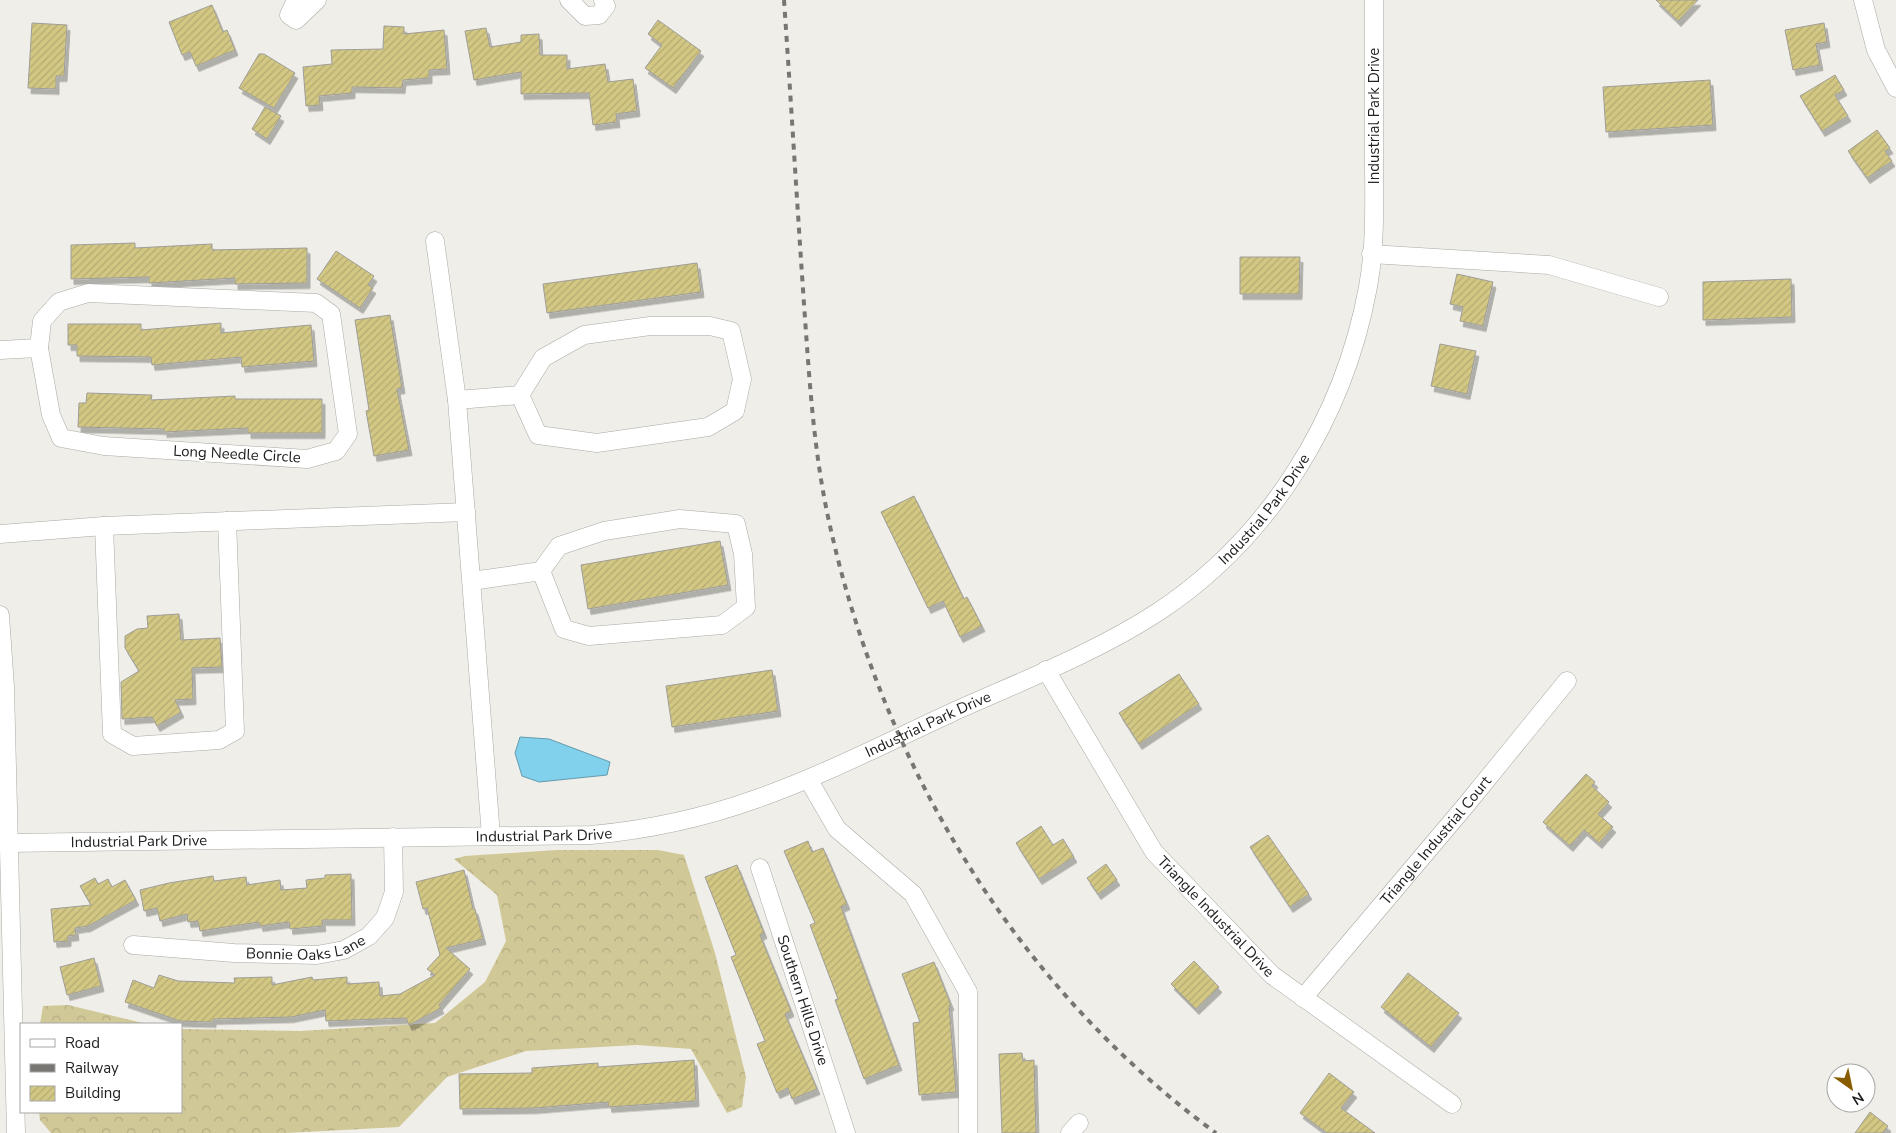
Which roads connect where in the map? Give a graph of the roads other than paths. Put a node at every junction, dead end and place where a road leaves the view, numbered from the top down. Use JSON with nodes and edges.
{"nodes":[{"id":1,"x":296,"y":0,"type":"edge"},
{"id":2,"x":317,"y":0,"type":"edge"},
{"id":3,"x":568,"y":0,"type":"edge"},
{"id":4,"x":603,"y":0,"type":"edge"},
{"id":5,"x":1374,"y":0,"type":"edge"},
{"id":6,"x":1863,"y":0,"type":"edge"},
{"id":7,"x":1896,"y":88,"type":"edge"},
{"id":8,"x":435,"y":241,"type":"dead end"},
{"id":9,"x":1371,"y":254,"type":"junction"},
{"id":10,"x":1659,"y":297,"type":"dead end"},
{"id":11,"x":39,"y":348,"type":"junction"},
{"id":12,"x":0,"y":350,"type":"edge"},
{"id":13,"x":520,"y":395,"type":"junction"},
{"id":14,"x":457,"y":400,"type":"junction"},
{"id":15,"x":466,"y":512,"type":"junction"},
{"id":16,"x":227,"y":521,"type":"junction"},
{"id":17,"x":104,"y":526,"type":"junction"},
{"id":18,"x":0,"y":534,"type":"edge"},
{"id":19,"x":541,"y":571,"type":"junction"},
{"id":20,"x":472,"y":581,"type":"junction"},
{"id":21,"x":0,"y":615,"type":"edge"},
{"id":22,"x":1046,"y":670,"type":"junction"},
{"id":23,"x":1567,"y":680,"type":"dead end"},
{"id":24,"x":808,"y":779,"type":"junction"},
{"id":25,"x":491,"y":836,"type":"junction"},
{"id":26,"x":393,"y":837,"type":"junction"},
{"id":27,"x":8,"y":843,"type":"junction"},
{"id":28,"x":760,"y":868,"type":"dead end"},
{"id":29,"x":133,"y":945,"type":"dead end"},
{"id":30,"x":1303,"y":998,"type":"junction"},
{"id":31,"x":1452,"y":1104,"type":"dead end"},
{"id":32,"x":16,"y":1133,"type":"edge"},
{"id":33,"x":846,"y":1133,"type":"edge"},
{"id":34,"x":968,"y":1133,"type":"edge"}],
"edges":[{"from":1,"to":2,"type":"street"},
{"from":3,"to":4,"type":"street"},
{"from":5,"to":9,"type":"street","name":"Industrial Park Drive"},
{"from":6,"to":7,"type":"street"},
{"from":8,"to":14,"type":"street"},
{"from":9,"to":10,"type":"street"},
{"from":9,"to":22,"type":"street","name":"Industrial Park Drive"},
{"from":11,"to":11,"type":"street","name":"Long Needle Circle"},
{"from":11,"to":12,"type":"street"},
{"from":13,"to":13,"type":"street"},
{"from":13,"to":14,"type":"street"},
{"from":14,"to":15,"type":"street"},
{"from":15,"to":16,"type":"street"},
{"from":15,"to":20,"type":"street"},
{"from":16,"to":17,"type":"street"},
{"from":16,"to":17,"type":"street"},
{"from":17,"to":18,"type":"street"},
{"from":19,"to":19,"type":"street"},
{"from":19,"to":20,"type":"street"},
{"from":20,"to":25,"type":"street"},
{"from":21,"to":27,"type":"street"},
{"from":22,"to":24,"type":"street","name":"Industrial Park Drive"},
{"from":22,"to":30,"type":"street","name":"Triangle Industrial Drive"},
{"from":23,"to":30,"type":"street","name":"Triangle Industrial Court"},
{"from":24,"to":25,"type":"street","name":"Industrial Park Drive"},
{"from":24,"to":34,"type":"street"},
{"from":25,"to":26,"type":"street","name":"Industrial Park Drive"},
{"from":26,"to":27,"type":"street","name":"Industrial Park Drive"},
{"from":26,"to":29,"type":"street","name":"Bonnie Oaks Lane"},
{"from":27,"to":32,"type":"street"},
{"from":28,"to":33,"type":"street","name":"Southern Hills Drive"},
{"from":30,"to":31,"type":"street","name":"Triangle Industrial Drive"}]}
